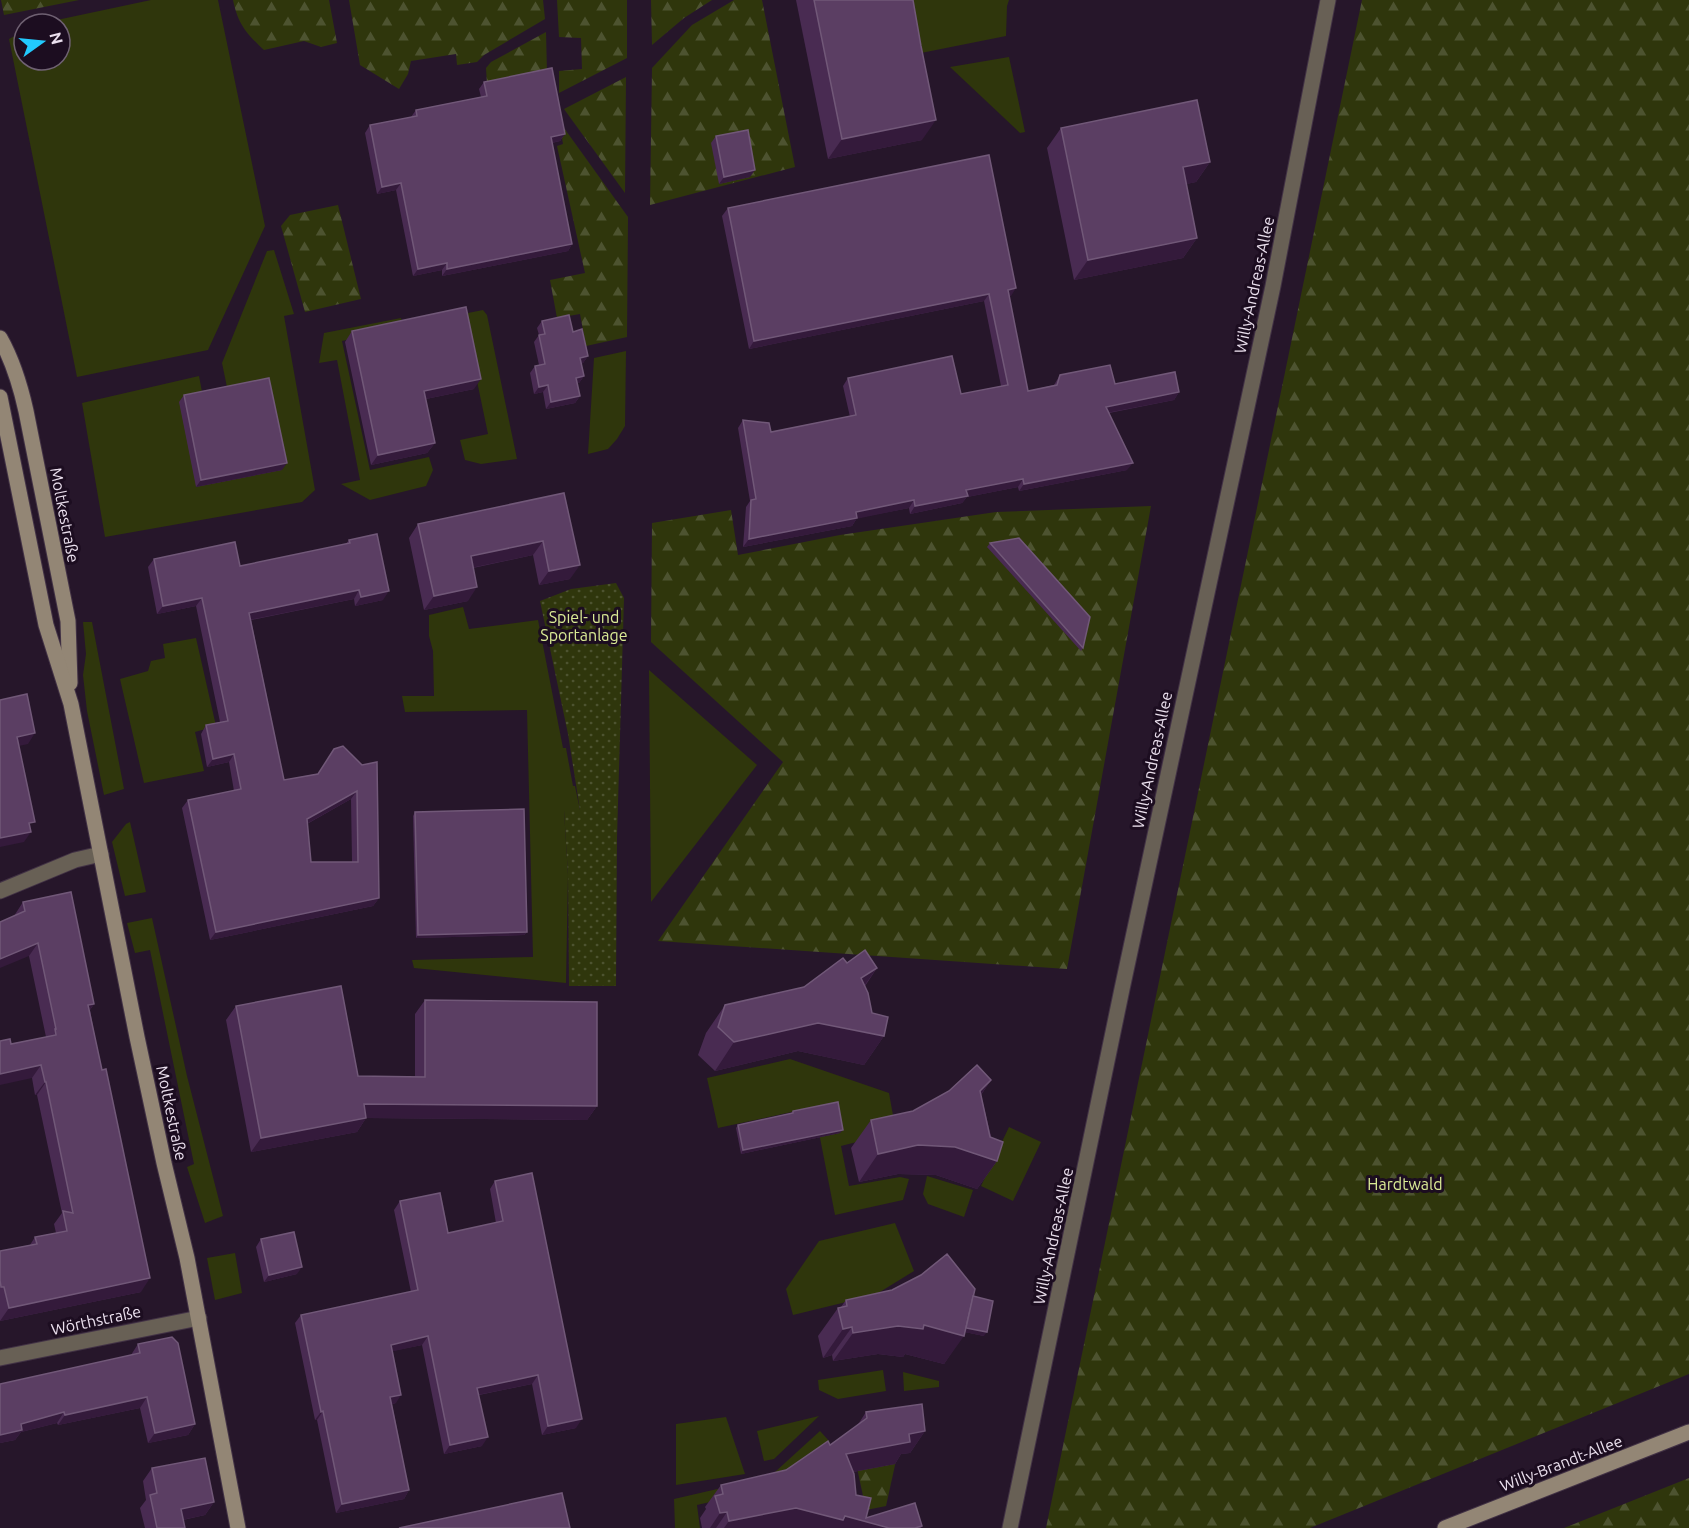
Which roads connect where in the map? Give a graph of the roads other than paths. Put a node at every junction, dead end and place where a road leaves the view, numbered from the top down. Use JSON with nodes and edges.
{"nodes":[{"id":1,"x":1328,"y":0,"type":"edge"},
{"id":2,"x":0,"y":338,"type":"edge"},
{"id":3,"x":0,"y":397,"type":"edge"},
{"id":4,"x":71,"y":704,"type":"junction"},
{"id":5,"x":101,"y":854,"type":"junction"},
{"id":6,"x":0,"y":891,"type":"edge"},
{"id":7,"x":199,"y":1318,"type":"junction"},
{"id":8,"x":0,"y":1358,"type":"edge"},
{"id":9,"x":1689,"y":1432,"type":"edge"},
{"id":10,"x":238,"y":1528,"type":"edge"},
{"id":11,"x":1010,"y":1528,"type":"edge"},
{"id":12,"x":1445,"y":1528,"type":"edge"}],
"edges":[{"from":1,"to":11,"type":"street","name":"Willy-Andreas-Allee"},
{"from":2,"to":4,"type":"main road","name":"Moltkestraße"},
{"from":3,"to":4,"type":"main road","name":"Moltkestraße"},
{"from":4,"to":5,"type":"main road","name":"Moltkestraße"},
{"from":5,"to":6,"type":"street"},
{"from":5,"to":7,"type":"main road","name":"Moltkestraße"},
{"from":7,"to":8,"type":"street","name":"Wörthstraße"},
{"from":7,"to":10,"type":"main road","name":"Moltkestraße"},
{"from":9,"to":12,"type":"main road","name":"Willy-Brandt-Allee"}]}
